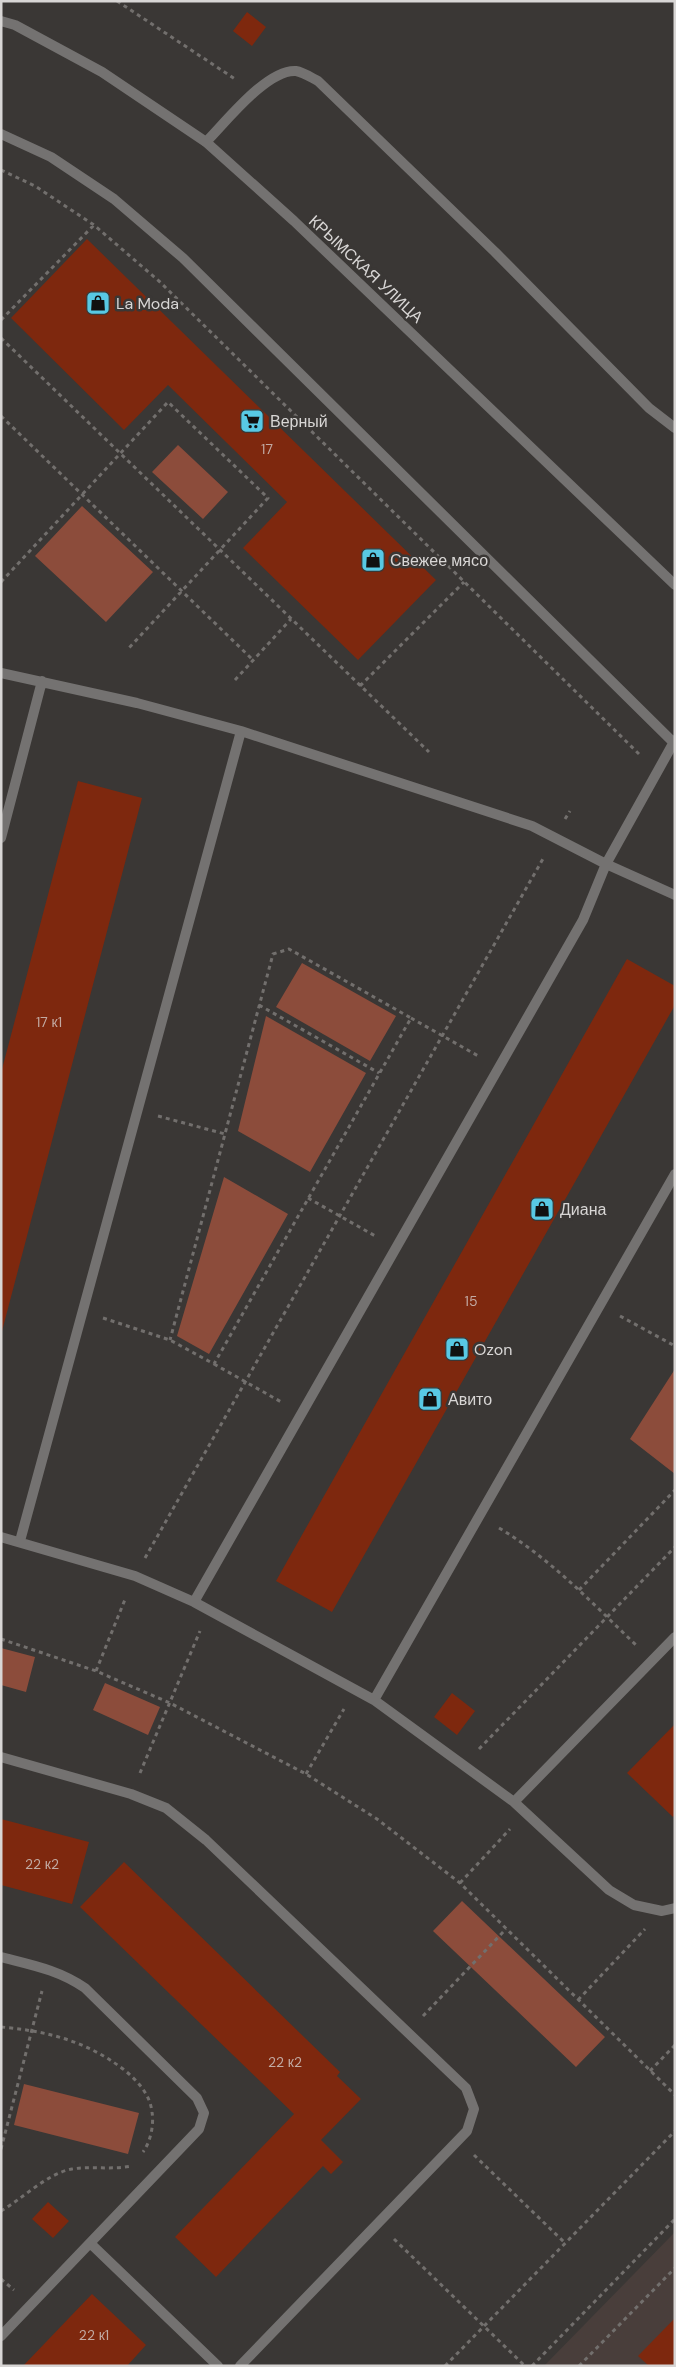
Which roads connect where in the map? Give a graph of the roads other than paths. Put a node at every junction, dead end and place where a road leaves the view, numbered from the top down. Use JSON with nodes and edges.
{"nodes":[{"id":1,"x":1,"y":21,"type":"edge"},
{"id":2,"x":1,"y":134,"type":"edge"},
{"id":3,"x":206,"y":142,"type":"junction"},
{"id":4,"x":675,"y":428,"type":"edge"},
{"id":5,"x":675,"y":585,"type":"edge"},
{"id":6,"x":1,"y":673,"type":"edge"},
{"id":7,"x":42,"y":681,"type":"junction"},
{"id":8,"x":241,"y":731,"type":"junction"},
{"id":9,"x":674,"y":741,"type":"edge"},
{"id":10,"x":1,"y":838,"type":"edge"},
{"id":11,"x":606,"y":864,"type":"junction"},
{"id":12,"x":674,"y":896,"type":"edge"},
{"id":13,"x":675,"y":1174,"type":"edge"},
{"id":14,"x":1,"y":1537,"type":"edge"},
{"id":15,"x":20,"y":1541,"type":"junction"},
{"id":16,"x":194,"y":1602,"type":"junction"},
{"id":17,"x":675,"y":1637,"type":"edge"},
{"id":18,"x":374,"y":1700,"type":"junction"},
{"id":19,"x":1,"y":1757,"type":"edge"},
{"id":20,"x":514,"y":1802,"type":"junction"},
{"id":21,"x":675,"y":1908,"type":"edge"},
{"id":22,"x":1,"y":1958,"type":"edge"},
{"id":23,"x":90,"y":2243,"type":"junction"},
{"id":24,"x":1,"y":2336,"type":"edge"},
{"id":25,"x":218,"y":2366,"type":"edge"},
{"id":26,"x":240,"y":2366,"type":"edge"}],
"edges":[{"from":1,"to":3,"type":"street","name":"КРЫМСКАЯ УЛИЦА"},
{"from":2,"to":9,"type":"street"},
{"from":3,"to":4,"type":"street"},
{"from":3,"to":5,"type":"street","name":"КРЫМСКАЯ УЛИЦА"},
{"from":6,"to":7,"type":"street"},
{"from":7,"to":8,"type":"street"},
{"from":7,"to":10,"type":"street"},
{"from":8,"to":11,"type":"street"},
{"from":8,"to":15,"type":"street"},
{"from":9,"to":11,"type":"street"},
{"from":11,"to":12,"type":"street"},
{"from":11,"to":16,"type":"street"},
{"from":13,"to":18,"type":"street"},
{"from":14,"to":15,"type":"street"},
{"from":15,"to":16,"type":"street"},
{"from":16,"to":18,"type":"street"},
{"from":17,"to":20,"type":"street"},
{"from":18,"to":20,"type":"street"},
{"from":19,"to":26,"type":"street"},
{"from":20,"to":21,"type":"street"},
{"from":22,"to":23,"type":"street"},
{"from":23,"to":24,"type":"street"},
{"from":23,"to":25,"type":"street"}]}
